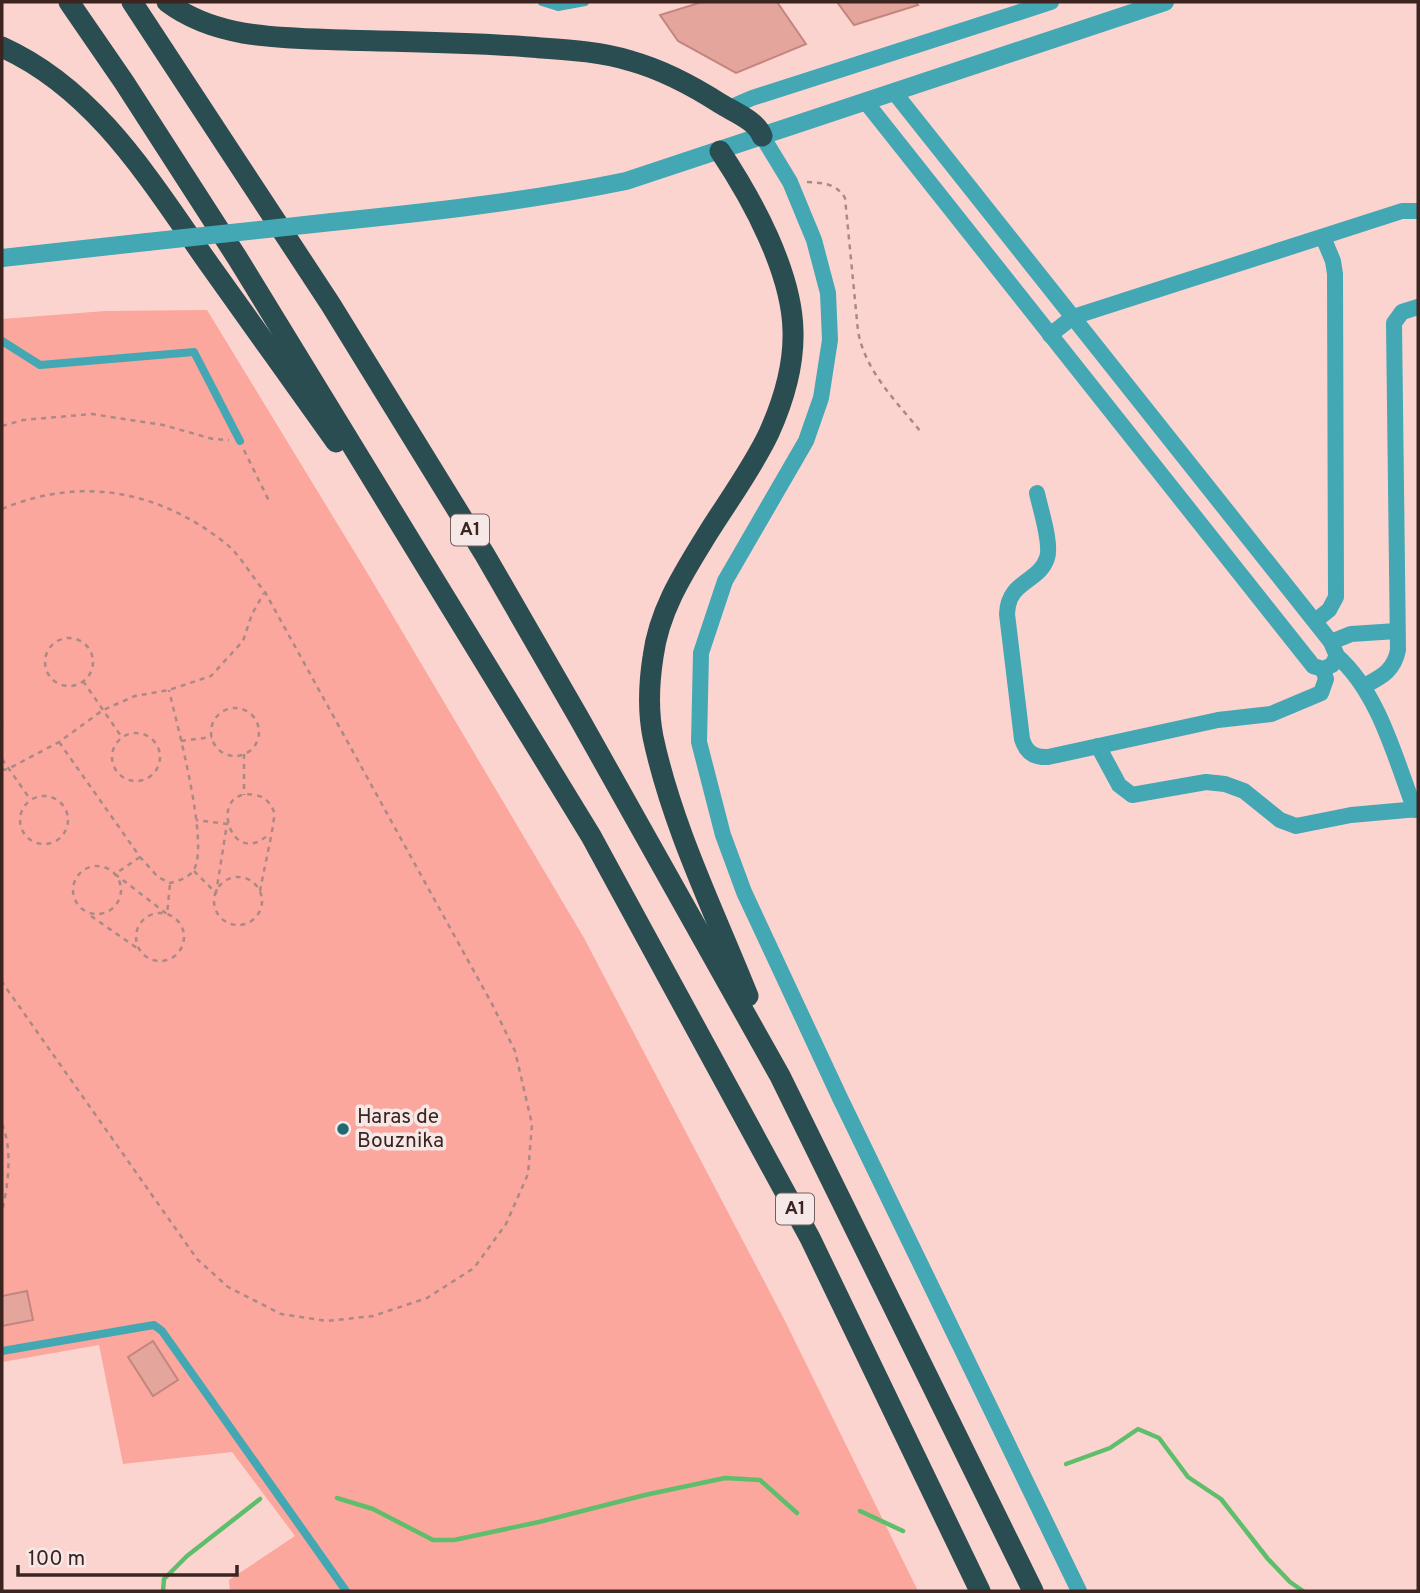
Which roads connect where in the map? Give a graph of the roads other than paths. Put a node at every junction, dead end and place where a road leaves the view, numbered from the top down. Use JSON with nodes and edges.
{"nodes":[{"id":1,"x":69,"y":2,"type":"edge"},
{"id":2,"x":132,"y":2,"type":"edge"},
{"id":3,"x":167,"y":2,"type":"edge"},
{"id":4,"x":542,"y":2,"type":"edge"},
{"id":5,"x":584,"y":2,"type":"edge"},
{"id":6,"x":1051,"y":2,"type":"edge"},
{"id":7,"x":1165,"y":2,"type":"edge"},
{"id":8,"x":2,"y":47,"type":"edge"},
{"id":9,"x":894,"y":92,"type":"junction"},
{"id":10,"x":864,"y":102,"type":"junction"},
{"id":11,"x":729,"y":108,"type":"junction"},
{"id":12,"x":762,"y":136,"type":"junction"},
{"id":13,"x":720,"y":151,"type":"junction"},
{"id":14,"x":1416,"y":207,"type":"edge"},
{"id":15,"x":1323,"y":237,"type":"junction"},
{"id":16,"x":2,"y":258,"type":"edge"},
{"id":17,"x":1418,"y":307,"type":"edge"},
{"id":18,"x":1073,"y":317,"type":"junction"},
{"id":19,"x":1050,"y":335,"type":"junction"},
{"id":20,"x":2,"y":341,"type":"edge"},
{"id":21,"x":240,"y":441,"type":"road end"},
{"id":22,"x":1207,"y":485,"type":"junction"},
{"id":23,"x":1037,"y":493,"type":"dead end"},
{"id":24,"x":1184,"y":503,"type":"junction"},
{"id":25,"x":453,"y":608,"type":"junction"},
{"id":26,"x":1315,"y":621,"type":"junction"},
{"id":27,"x":1397,"y":631,"type":"junction"},
{"id":28,"x":1334,"y":649,"type":"junction"},
{"id":29,"x":1323,"y":669,"type":"junction"},
{"id":30,"x":1364,"y":686,"type":"junction"},
{"id":31,"x":1098,"y":746,"type":"junction"},
{"id":32,"x":1417,"y":809,"type":"edge"},
{"id":33,"x":780,"y":1076,"type":"junction"},
{"id":34,"x":2,"y":1351,"type":"edge"},
{"id":35,"x":346,"y":1591,"type":"edge"},
{"id":36,"x":980,"y":1591,"type":"edge"},
{"id":37,"x":1033,"y":1591,"type":"edge"},
{"id":38,"x":1079,"y":1591,"type":"edge"}],
"edges":[{"from":1,"to":25,"type":"highway","number":"A1"},
{"from":2,"to":33,"type":"highway","number":"A1"},
{"from":3,"to":11,"type":"highway"},
{"from":4,"to":5,"type":"lane"},
{"from":6,"to":11,"type":"street"},
{"from":7,"to":9,"type":"street"},
{"from":8,"to":25,"type":"highway"},
{"from":9,"to":10,"type":"street"},
{"from":9,"to":18,"type":"street"},
{"from":10,"to":12,"type":"street"},
{"from":10,"to":19,"type":"street"},
{"from":11,"to":12,"type":"highway"},
{"from":12,"to":13,"type":"street"},
{"from":12,"to":38,"type":"street"},
{"from":13,"to":16,"type":"street","bridge":true},
{"from":13,"to":33,"type":"highway"},
{"from":14,"to":15,"type":"street"},
{"from":15,"to":18,"type":"street"},
{"from":15,"to":26,"type":"street"},
{"from":17,"to":27,"type":"street"},
{"from":18,"to":19,"type":"street"},
{"from":18,"to":22,"type":"street"},
{"from":19,"to":24,"type":"street"},
{"from":20,"to":21,"type":"lane"},
{"from":22,"to":24,"type":"street"},
{"from":22,"to":26,"type":"street"},
{"from":23,"to":31,"type":"street"},
{"from":24,"to":29,"type":"street"},
{"from":25,"to":36,"type":"highway","number":"A1"},
{"from":26,"to":28,"type":"street"},
{"from":27,"to":28,"type":"street"},
{"from":27,"to":30,"type":"street"},
{"from":28,"to":29,"type":"street"},
{"from":28,"to":30,"type":"street"},
{"from":29,"to":31,"type":"street"},
{"from":30,"to":32,"type":"street"},
{"from":31,"to":32,"type":"street"},
{"from":33,"to":37,"type":"highway","number":"A1"},
{"from":34,"to":35,"type":"lane"}]}
